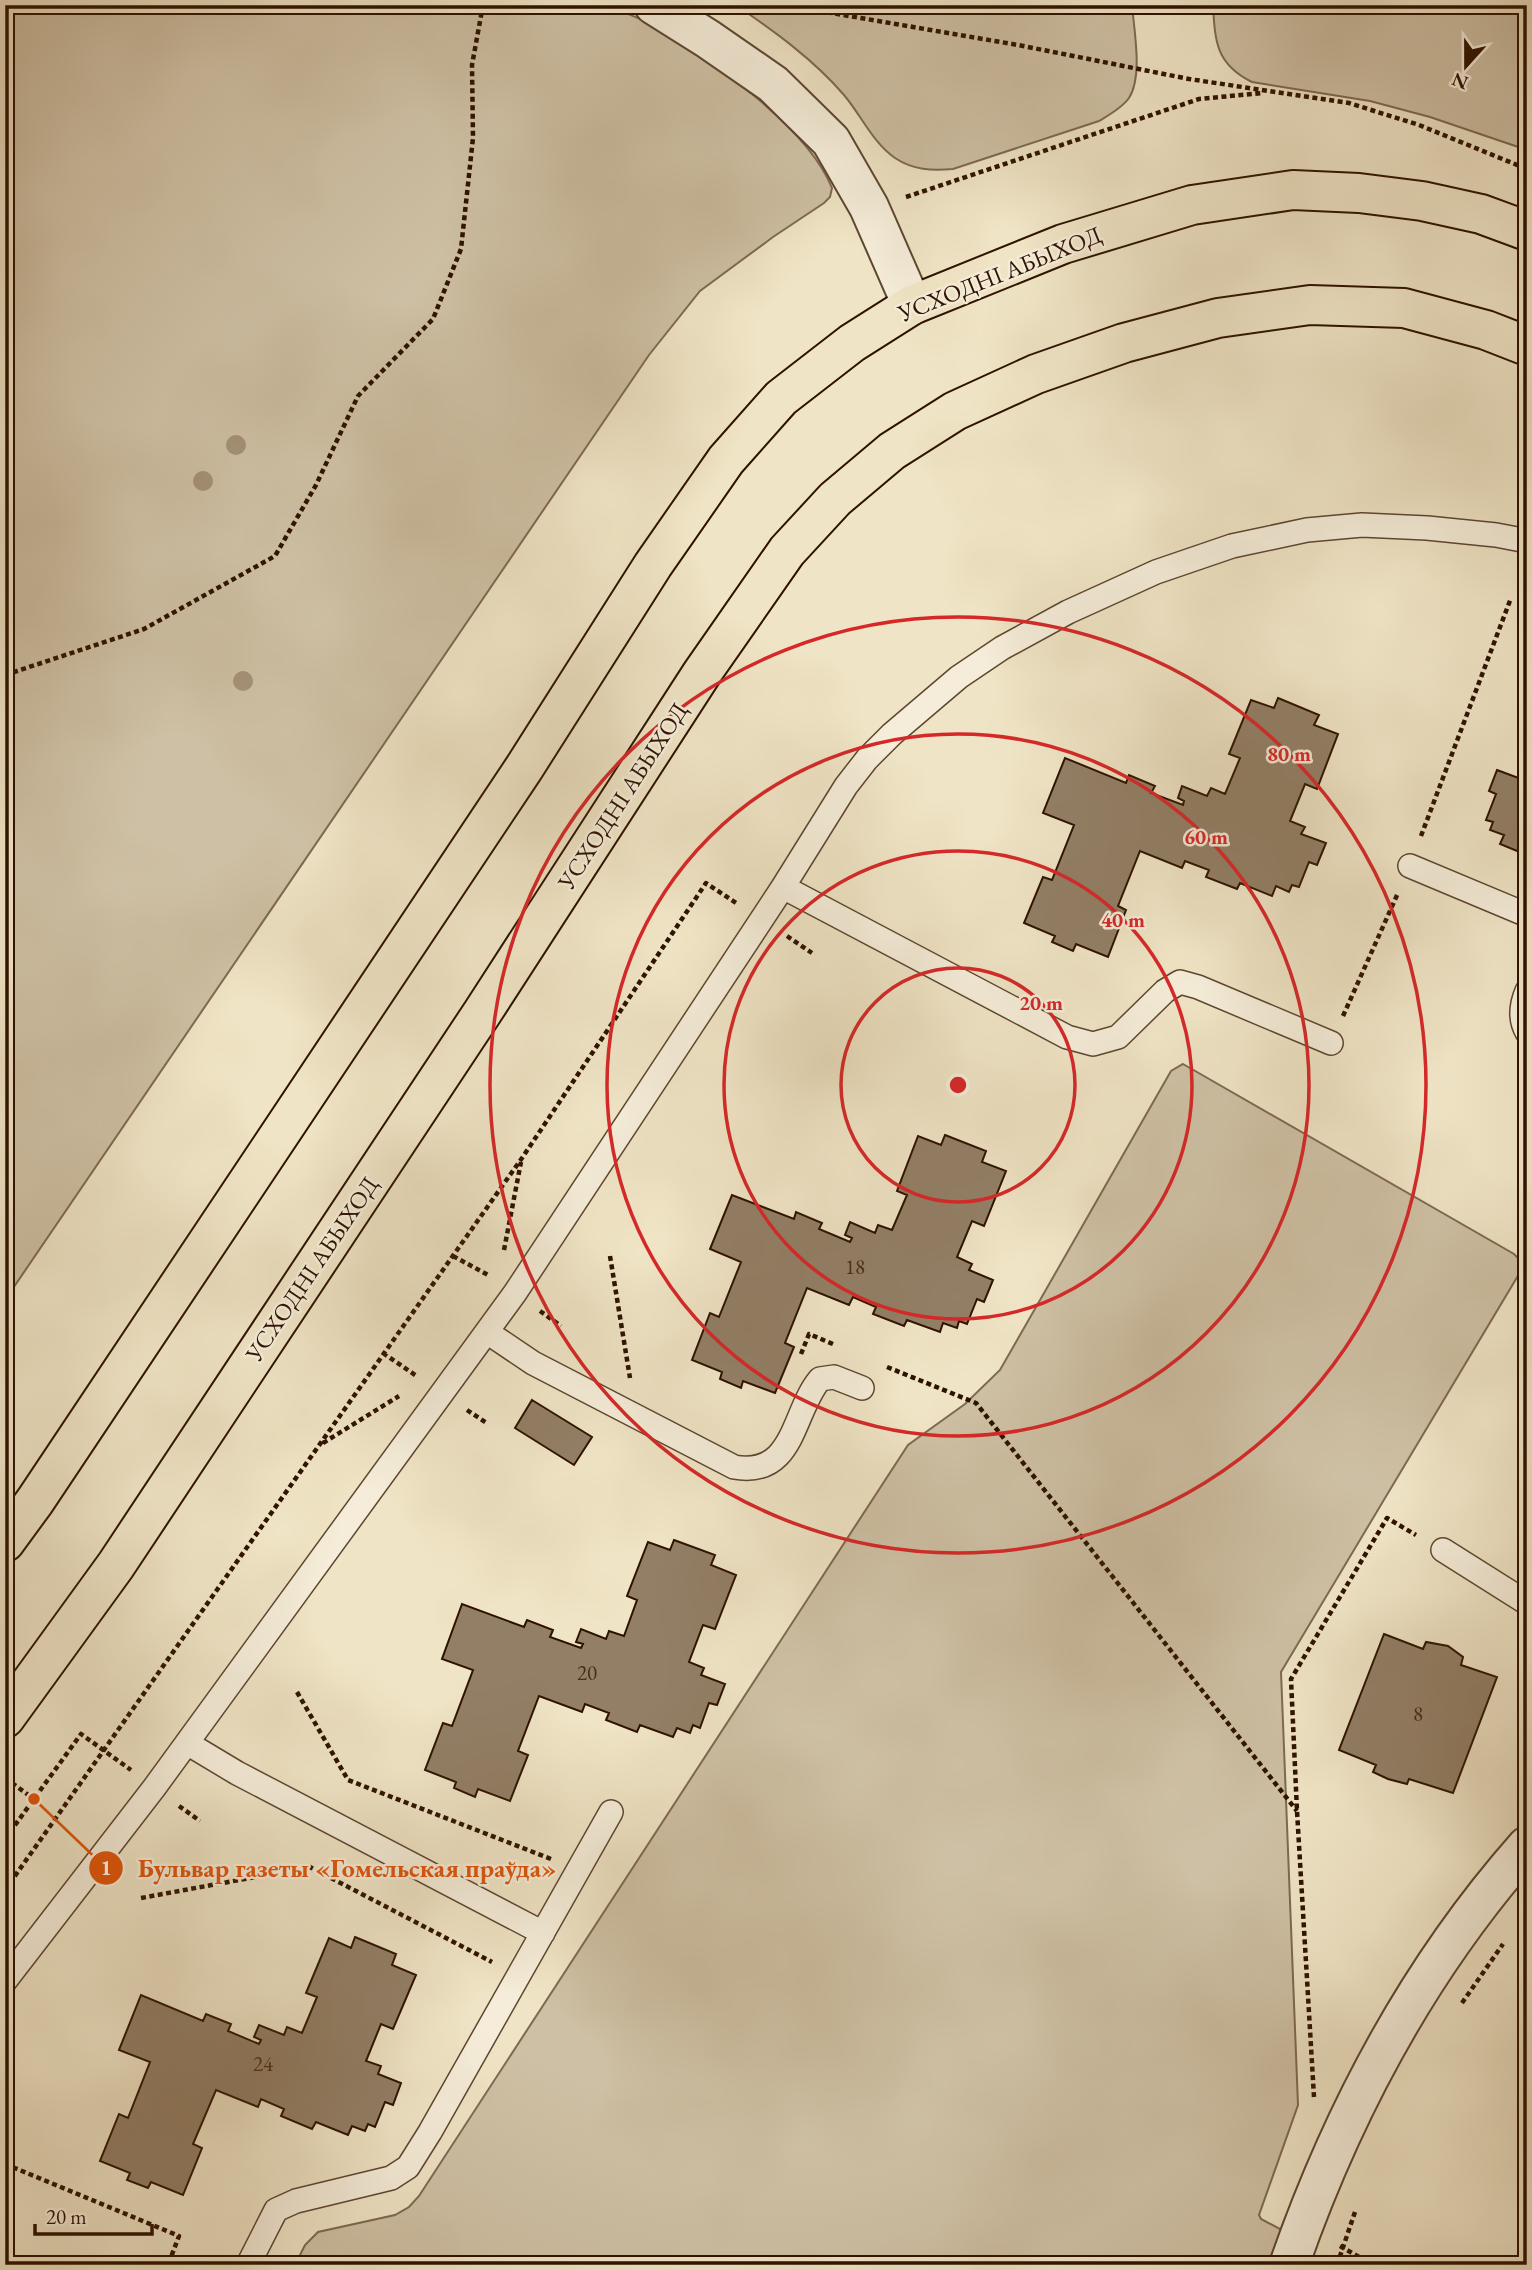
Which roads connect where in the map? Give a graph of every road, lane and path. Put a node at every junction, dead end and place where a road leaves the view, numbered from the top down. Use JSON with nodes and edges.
{"nodes":[{"id":1,"x":483,"y":5,"type":"edge"},
{"id":2,"x":654,"y":5,"type":"edge"},
{"id":3,"x":785,"y":5,"type":"edge"},
{"id":4,"x":1270,"y":93,"type":"junction"},
{"id":5,"x":1527,"y":169,"type":"edge"},
{"id":6,"x":869,"y":206,"type":"junction"},
{"id":7,"x":1527,"y":230,"type":"edge"},
{"id":8,"x":912,"y":304,"type":"junction"},
{"id":9,"x":1527,"y":346,"type":"edge"},
{"id":10,"x":1527,"y":541,"type":"edge"},
{"id":11,"x":1511,"y":598,"type":"dead end"},
{"id":12,"x":5,"y":675,"type":"edge"},
{"id":13,"x":1410,"y":866,"type":"junction"},
{"id":14,"x":783,"y":887,"type":"junction"},
{"id":15,"x":739,"y":905,"type":"dead end"},
{"id":16,"x":1527,"y":915,"type":"edge"},
{"id":17,"x":783,"y":933,"type":"dead end"},
{"id":18,"x":812,"y":953,"type":"dead end"},
{"id":19,"x":1527,"y":991,"type":"edge"},
{"id":20,"x":1527,"y":1032,"type":"edge"},
{"id":21,"x":1331,"y":1043,"type":"joint"},
{"id":22,"x":522,"y":1158,"type":"junction"},
{"id":23,"x":503,"y":1253,"type":"dead end"},
{"id":24,"x":453,"y":1256,"type":"junction"},
{"id":25,"x":610,"y":1256,"type":"dead end"},
{"id":26,"x":498,"y":1280,"type":"dead end"},
{"id":27,"x":536,"y":1309,"type":"dead end"},
{"id":28,"x":561,"y":1326,"type":"dead end"},
{"id":29,"x":487,"y":1332,"type":"junction"},
{"id":30,"x":834,"y":1345,"type":"dead end"},
{"id":31,"x":383,"y":1353,"type":"junction"},
{"id":32,"x":799,"y":1359,"type":"dead end"},
{"id":33,"x":884,"y":1366,"type":"dead end"},
{"id":34,"x":630,"y":1380,"type":"dead end"},
{"id":35,"x":424,"y":1381,"type":"dead end"},
{"id":36,"x":862,"y":1388,"type":"dead end"},
{"id":37,"x":401,"y":1395,"type":"dead end"},
{"id":38,"x":463,"y":1407,"type":"dead end"},
{"id":39,"x":488,"y":1424,"type":"dead end"},
{"id":40,"x":320,"y":1446,"type":"junction"},
{"id":41,"x":5,"y":1542,"type":"edge"},
{"id":42,"x":1443,"y":1550,"type":"joint"},
{"id":43,"x":1527,"y":1603,"type":"edge"},
{"id":44,"x":297,"y":1692,"type":"dead end"},
{"id":45,"x":5,"y":1718,"type":"edge"},
{"id":46,"x":187,"y":1743,"type":"junction"},
{"id":47,"x":103,"y":1750,"type":"junction"},
{"id":48,"x":131,"y":1771,"type":"dead end"},
{"id":49,"x":5,"y":1778,"type":"edge"},
{"id":50,"x":34,"y":1799,"type":"junction"},
{"id":51,"x":176,"y":1803,"type":"dead end"},
{"id":52,"x":1297,"y":1811,"type":"junction"},
{"id":53,"x":611,"y":1812,"type":"dead end"},
{"id":54,"x":200,"y":1821,"type":"dead end"},
{"id":55,"x":5,"y":1839,"type":"edge"},
{"id":56,"x":1527,"y":1846,"type":"edge"},
{"id":57,"x":578,"y":1870,"type":"junction"},
{"id":58,"x":5,"y":1890,"type":"edge"},
{"id":59,"x":141,"y":1898,"type":"dead end"},
{"id":60,"x":543,"y":1933,"type":"junction"},
{"id":61,"x":1510,"y":1934,"type":"dead end"},
{"id":62,"x":519,"y":1976,"type":"junction"},
{"id":63,"x":5,"y":1981,"type":"edge"},
{"id":64,"x":1455,"y":2014,"type":"dead end"},
{"id":65,"x":1310,"y":2107,"type":"dead end"},
{"id":66,"x":5,"y":2164,"type":"edge"},
{"id":67,"x":1359,"y":2200,"type":"dead end"},
{"id":68,"x":1330,"y":2241,"type":"dead end"},
{"id":69,"x":1342,"y":2247,"type":"junction"},
{"id":70,"x":168,"y":2265,"type":"edge"},
{"id":71,"x":248,"y":2265,"type":"edge"},
{"id":72,"x":1289,"y":2265,"type":"edge"},
{"id":73,"x":1337,"y":2265,"type":"edge"},
{"id":74,"x":1373,"y":2265,"type":"edge"}],
"edges":[{"from":1,"to":12,"type":"path"},
{"from":2,"to":6,"type":"street"},
{"from":3,"to":4,"type":"path"},
{"from":4,"to":5,"type":"path"},
{"from":4,"to":6,"type":"path"},
{"from":6,"to":8,"type":"street"},
{"from":7,"to":8,"type":"main road","name":"УСХОДНІ АБЫХОД"},
{"from":8,"to":41,"type":"main road","name":"УСХОДНІ АБЫХОД"},
{"from":9,"to":45,"type":"main road","name":"УСХОДНІ АБЫХОД"},
{"from":10,"to":14,"type":"lane"},
{"from":11,"to":13,"type":"path"},
{"from":13,"to":16,"type":"lane"},
{"from":13,"to":21,"type":"path"},
{"from":14,"to":21,"type":"lane"},
{"from":14,"to":29,"type":"lane"},
{"from":15,"to":22,"type":"path"},
{"from":17,"to":18,"type":"path"},
{"from":19,"to":20,"type":"lane"},
{"from":22,"to":23,"type":"path"},
{"from":22,"to":24,"type":"path"},
{"from":24,"to":26,"type":"path"},
{"from":24,"to":31,"type":"path"},
{"from":25,"to":34,"type":"path"},
{"from":27,"to":28,"type":"path"},
{"from":29,"to":36,"type":"lane"},
{"from":29,"to":46,"type":"lane"},
{"from":30,"to":32,"type":"path"},
{"from":31,"to":35,"type":"path"},
{"from":31,"to":40,"type":"path"},
{"from":33,"to":52,"type":"path"},
{"from":37,"to":40,"type":"path"},
{"from":38,"to":39,"type":"path"},
{"from":40,"to":47,"type":"path"},
{"from":42,"to":43,"type":"lane"},
{"from":42,"to":52,"type":"path"},
{"from":44,"to":57,"type":"path"},
{"from":46,"to":60,"type":"lane"},
{"from":46,"to":63,"type":"lane"},
{"from":47,"to":48,"type":"path"},
{"from":47,"to":50,"type":"path"},
{"from":47,"to":58,"type":"path"},
{"from":49,"to":50,"type":"path"},
{"from":50,"to":55,"type":"path"},
{"from":51,"to":54,"type":"path"},
{"from":52,"to":65,"type":"path"},
{"from":53,"to":57,"type":"lane"},
{"from":56,"to":72,"type":"street"},
{"from":57,"to":60,"type":"lane"},
{"from":59,"to":62,"type":"path"},
{"from":60,"to":62,"type":"lane"},
{"from":61,"to":64,"type":"path"},
{"from":62,"to":71,"type":"lane"},
{"from":66,"to":70,"type":"path"},
{"from":67,"to":69,"type":"path"},
{"from":68,"to":69,"type":"path"},
{"from":69,"to":73,"type":"path"},
{"from":69,"to":74,"type":"path"}]}
